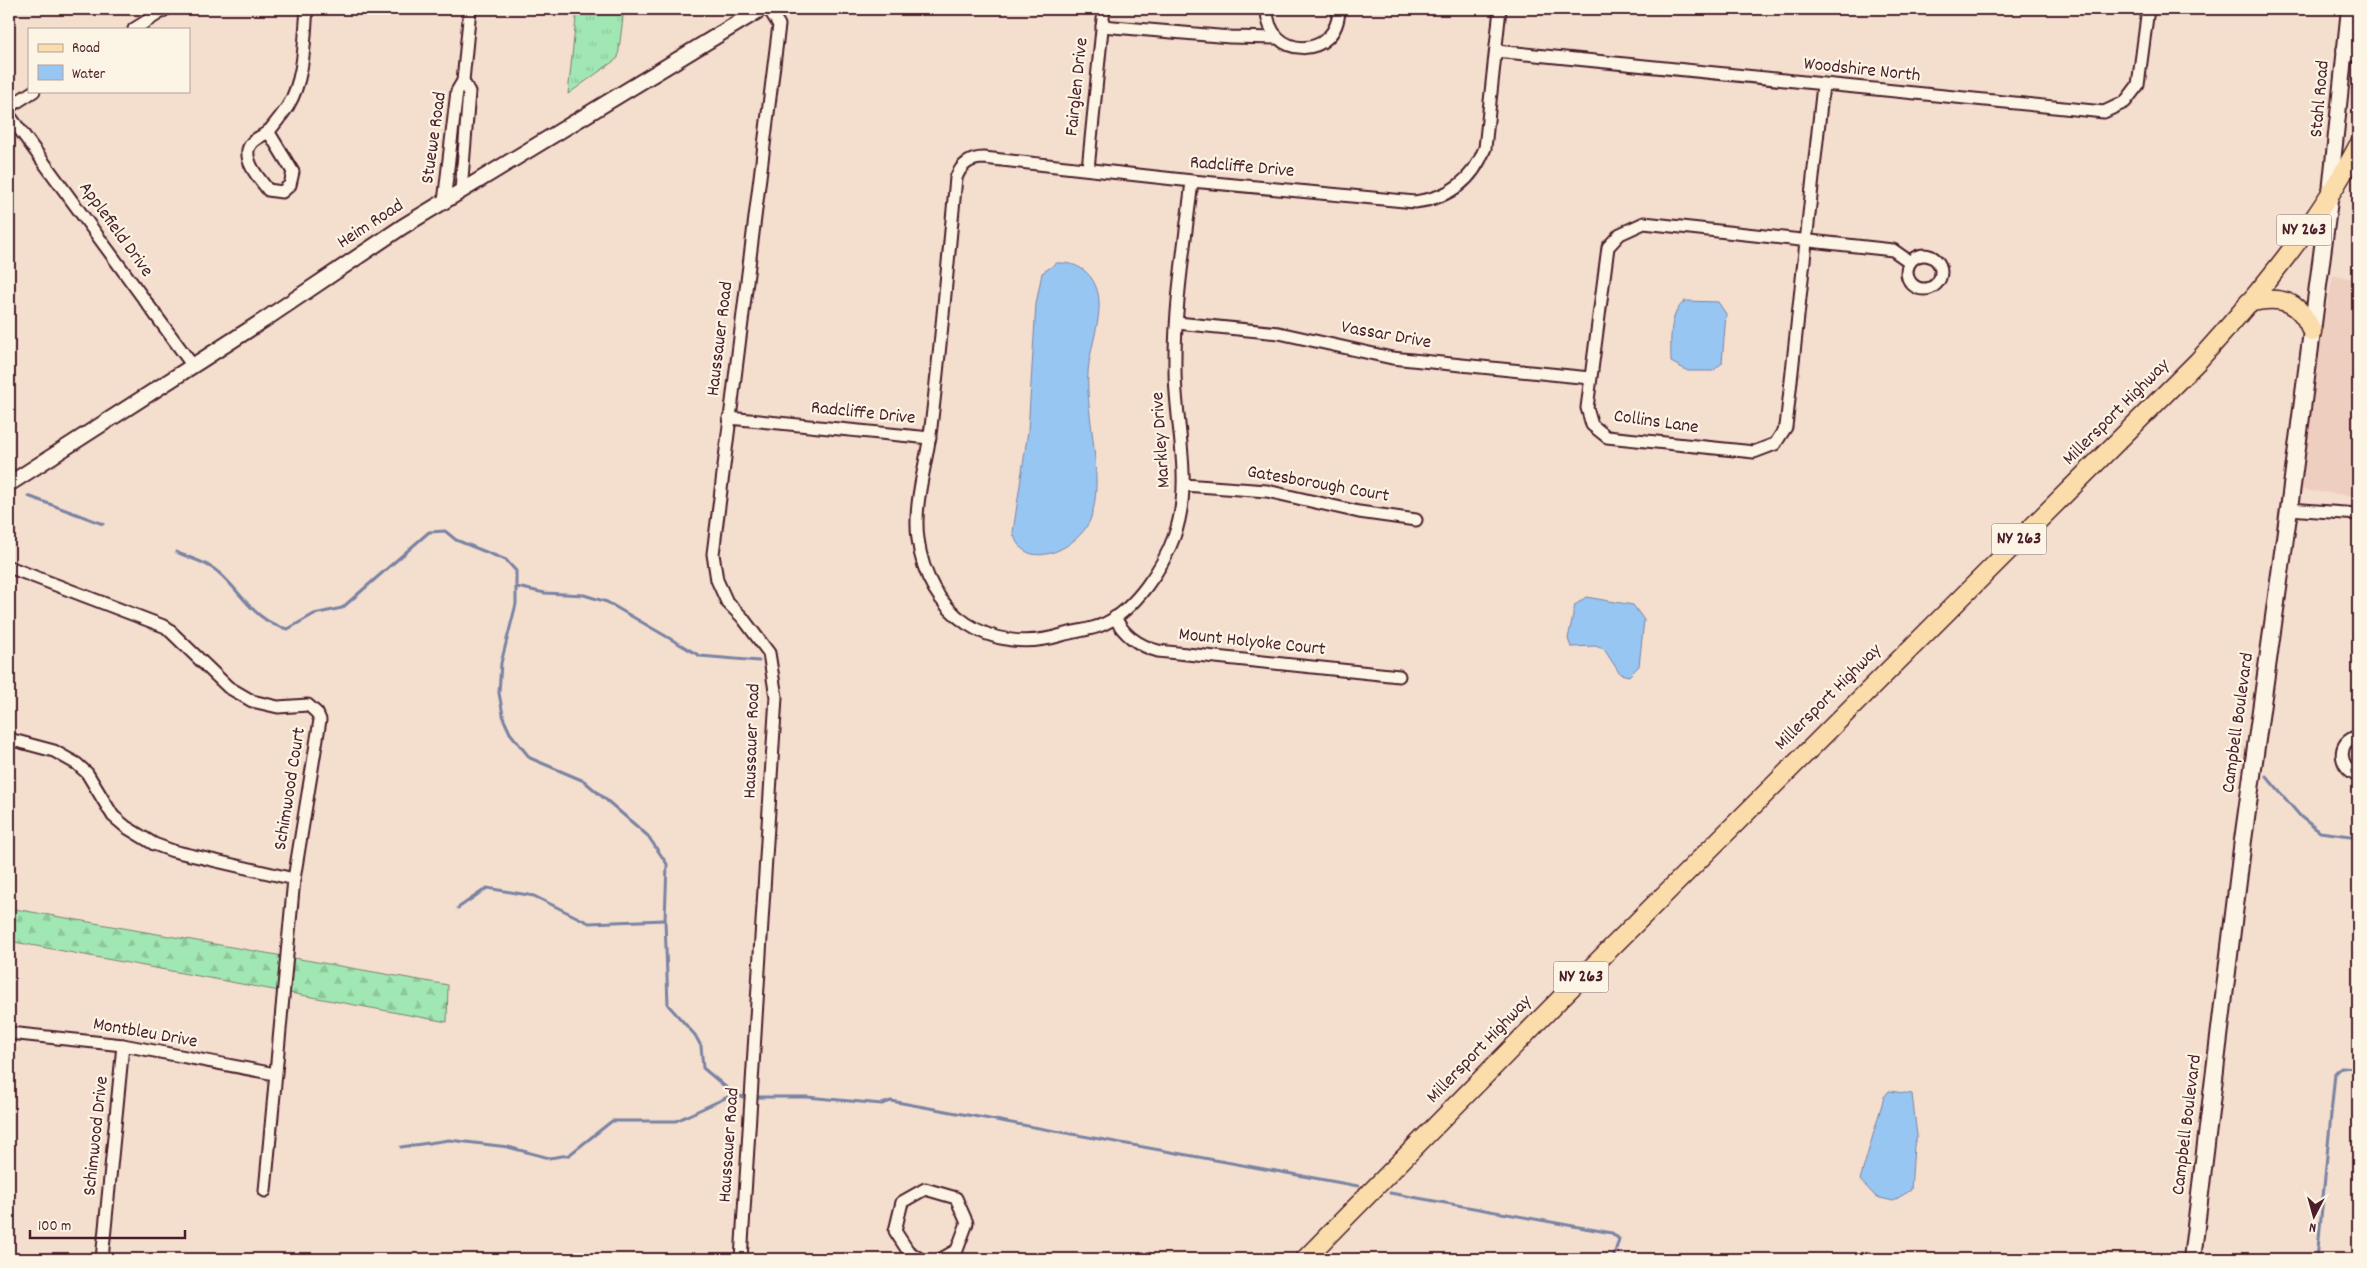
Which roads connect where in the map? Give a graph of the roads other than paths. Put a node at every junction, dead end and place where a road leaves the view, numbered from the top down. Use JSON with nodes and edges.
{"nodes":[{"id":1,"x":166,"y":9,"type":"edge"},
{"id":2,"x":307,"y":9,"type":"edge"},
{"id":3,"x":470,"y":9,"type":"edge"},
{"id":4,"x":761,"y":9,"type":"edge"},
{"id":5,"x":769,"y":9,"type":"edge"},
{"id":6,"x":1104,"y":9,"type":"edge"},
{"id":7,"x":1267,"y":9,"type":"edge"},
{"id":8,"x":1339,"y":9,"type":"edge"},
{"id":9,"x":1500,"y":9,"type":"edge"},
{"id":10,"x":2148,"y":9,"type":"edge"},
{"id":11,"x":2349,"y":9,"type":"edge"},
{"id":12,"x":1102,"y":26,"type":"junction"},
{"id":13,"x":136,"y":28,"type":"edge"},
{"id":14,"x":1278,"y":38,"type":"junction"},
{"id":15,"x":2344,"y":50,"type":"junction"},
{"id":16,"x":1496,"y":52,"type":"junction"},
{"id":17,"x":2358,"y":55,"type":"edge"},
{"id":18,"x":463,"y":81,"type":"junction"},
{"id":19,"x":1823,"y":85,"type":"junction"},
{"id":20,"x":32,"y":92,"type":"edge"},
{"id":21,"x":9,"y":107,"type":"edge"},
{"id":22,"x":9,"y":115,"type":"edge"},
{"id":23,"x":268,"y":131,"type":"junction"},
{"id":24,"x":2358,"y":146,"type":"edge"},
{"id":25,"x":1088,"y":170,"type":"junction"},
{"id":26,"x":1192,"y":181,"type":"junction"},
{"id":27,"x":460,"y":191,"type":"junction"},
{"id":28,"x":2330,"y":193,"type":"junction"},
{"id":29,"x":444,"y":202,"type":"junction"},
{"id":30,"x":1807,"y":240,"type":"junction"},
{"id":31,"x":1910,"y":262,"type":"dead end"},
{"id":32,"x":2248,"y":303,"type":"junction"},
{"id":33,"x":1177,"y":323,"type":"junction"},
{"id":34,"x":2312,"y":332,"type":"junction"},
{"id":35,"x":193,"y":366,"type":"junction"},
{"id":36,"x":1590,"y":378,"type":"junction"},
{"id":37,"x":729,"y":418,"type":"junction"},
{"id":38,"x":930,"y":438,"type":"junction"},
{"id":39,"x":9,"y":484,"type":"edge"},
{"id":40,"x":1184,"y":485,"type":"junction"},
{"id":41,"x":2290,"y":509,"type":"junction"},
{"id":42,"x":2358,"y":514,"type":"edge"},
{"id":43,"x":1416,"y":520,"type":"dead end"},
{"id":44,"x":9,"y":567,"type":"edge"},
{"id":45,"x":1115,"y":617,"type":"junction"},
{"id":46,"x":1400,"y":676,"type":"dead end"},
{"id":47,"x":2358,"y":736,"type":"edge"},
{"id":48,"x":9,"y":739,"type":"edge"},
{"id":49,"x":2358,"y":775,"type":"edge"},
{"id":50,"x":294,"y":879,"type":"junction"},
{"id":51,"x":9,"y":1033,"type":"edge"},
{"id":52,"x":123,"y":1045,"type":"junction"},
{"id":53,"x":275,"y":1074,"type":"junction"},
{"id":54,"x":265,"y":1191,"type":"dead end"},
{"id":55,"x":102,"y":1259,"type":"edge"},
{"id":56,"x":740,"y":1259,"type":"edge"},
{"id":57,"x":920,"y":1259,"type":"edge"},
{"id":58,"x":941,"y":1259,"type":"edge"},
{"id":59,"x":1305,"y":1259,"type":"edge"},
{"id":60,"x":2192,"y":1259,"type":"edge"}],
"edges":[{"from":1,"to":13,"type":"street"},
{"from":2,"to":23,"type":"street"},
{"from":3,"to":18,"type":"street","name":"Stuewe Road"},
{"from":4,"to":27,"type":"street","name":"Heim Road"},
{"from":5,"to":37,"type":"street","name":"Haussauer Road"},
{"from":6,"to":12,"type":"street","name":"Fairglen Drive"},
{"from":7,"to":14,"type":"street"},
{"from":8,"to":14,"type":"street"},
{"from":9,"to":16,"type":"street","name":"Radcliffe Drive"},
{"from":10,"to":19,"type":"street","name":"Woodshire North"},
{"from":11,"to":15,"type":"street","name":"Stahl Road"},
{"from":12,"to":14,"type":"street"},
{"from":12,"to":25,"type":"street","name":"Fairglen Drive"},
{"from":15,"to":17,"type":"street"},
{"from":15,"to":28,"type":"street","name":"Stahl Road"},
{"from":16,"to":19,"type":"street","name":"Woodshire North"},
{"from":16,"to":26,"type":"street","name":"Radcliffe Drive"},
{"from":18,"to":27,"type":"street","name":"Stuewe Road"},
{"from":18,"to":29,"type":"street","name":"Stuewe Road"},
{"from":19,"to":30,"type":"street","name":"Collins Lane"},
{"from":20,"to":21,"type":"street"},
{"from":22,"to":35,"type":"street","name":"Applefield Drive"},
{"from":23,"to":23,"type":"street"},
{"from":24,"to":28,"type":"main road","name":"Millersport Highway","number":"NY 263"},
{"from":25,"to":26,"type":"street","name":"Radcliffe Drive"},
{"from":25,"to":38,"type":"street","name":"Radcliffe Drive"},
{"from":26,"to":33,"type":"street","name":"Markley Drive"},
{"from":27,"to":29,"type":"street","name":"Heim Road"},
{"from":28,"to":32,"type":"main road","name":"Millersport Highway","number":"NY 263"},
{"from":28,"to":34,"type":"main road","name":"Campbell Boulevard"},
{"from":29,"to":35,"type":"street","name":"Heim Road"},
{"from":30,"to":31,"type":"street"},
{"from":30,"to":36,"type":"street","name":"Collins Lane"},
{"from":30,"to":36,"type":"street","name":"Collins Lane"},
{"from":32,"to":34,"type":"main road"},
{"from":32,"to":59,"type":"main road","name":"Millersport Highway","number":"NY 263"},
{"from":33,"to":36,"type":"street","name":"Vassar Drive"},
{"from":33,"to":40,"type":"street","name":"Markley Drive"},
{"from":34,"to":41,"type":"main road","name":"Campbell Boulevard"},
{"from":35,"to":39,"type":"street","name":"Heim Road"},
{"from":37,"to":38,"type":"street","name":"Radcliffe Drive"},
{"from":37,"to":56,"type":"street","name":"Haussauer Road"},
{"from":38,"to":45,"type":"street","name":"Markley Drive"},
{"from":40,"to":43,"type":"street","name":"Gatesborough Court"},
{"from":40,"to":45,"type":"street","name":"Markley Drive"},
{"from":41,"to":42,"type":"street"},
{"from":41,"to":60,"type":"main road","name":"Campbell Boulevard"},
{"from":44,"to":50,"type":"street","name":"Schimwood Court"},
{"from":45,"to":46,"type":"street","name":"Mount Holyoke Court"},
{"from":47,"to":49,"type":"street"},
{"from":48,"to":50,"type":"street"},
{"from":50,"to":53,"type":"street","name":"Schimwood Court"},
{"from":51,"to":52,"type":"street","name":"Montbleu Drive"},
{"from":52,"to":53,"type":"street","name":"Montbleu Drive"},
{"from":52,"to":55,"type":"street","name":"Schimwood Drive"},
{"from":53,"to":54,"type":"street","name":"Schimwood Court"},
{"from":57,"to":58,"type":"street"}]}
